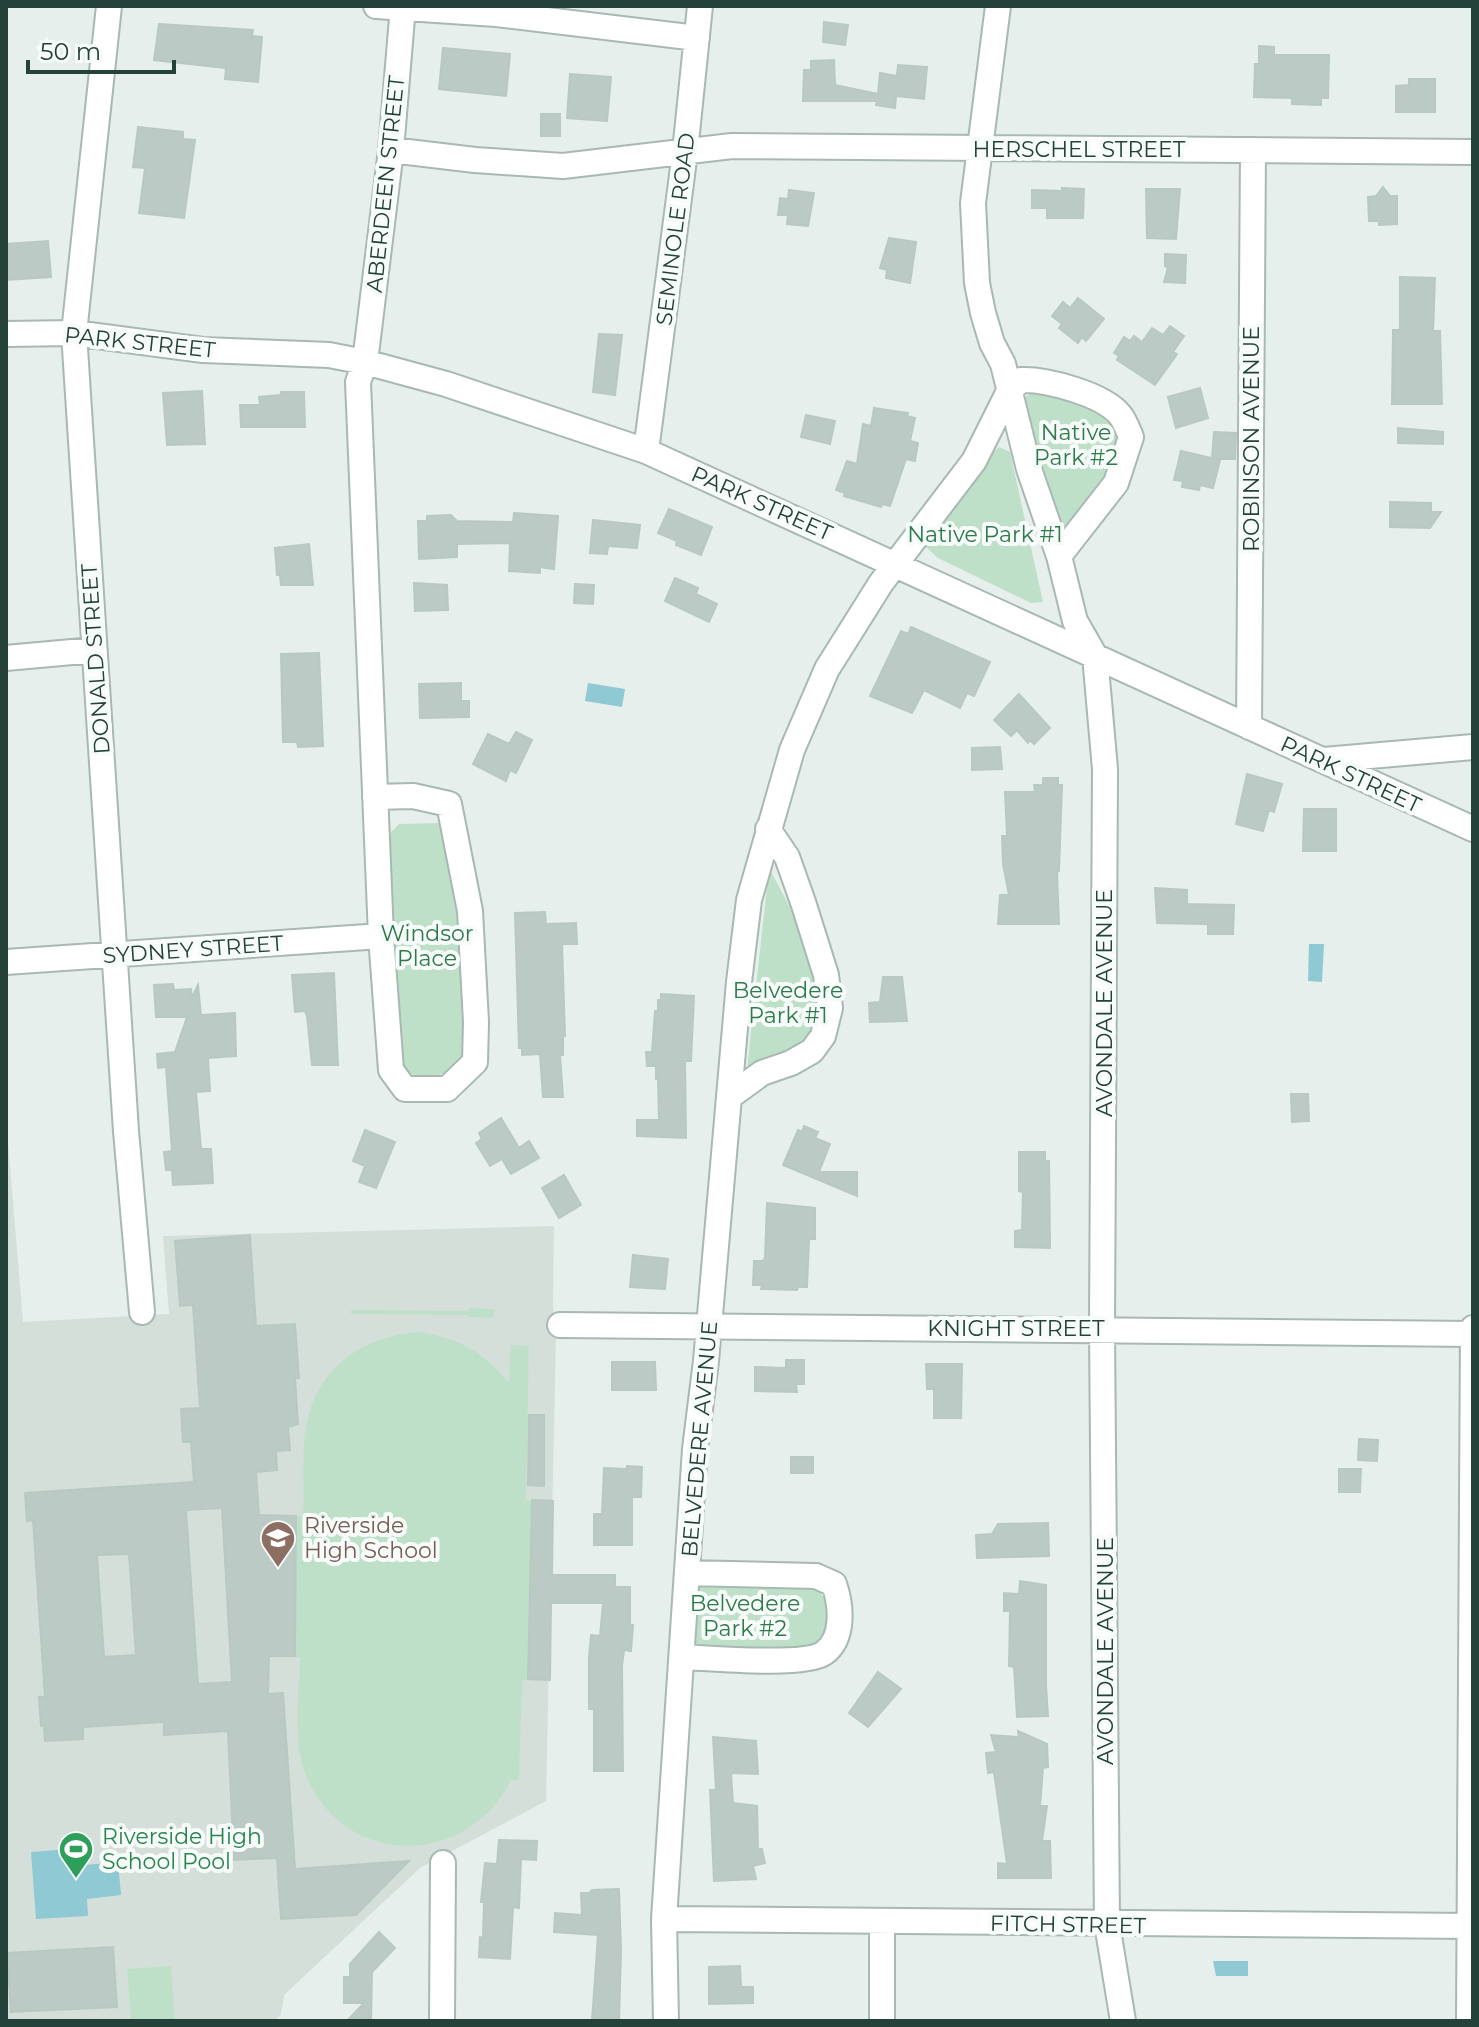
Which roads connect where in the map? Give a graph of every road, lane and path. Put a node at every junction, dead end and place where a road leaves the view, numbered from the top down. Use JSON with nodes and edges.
{"nodes":[{"id":1,"x":109,"y":6,"type":"edge"},
{"id":2,"x":376,"y":6,"type":"edge"},
{"id":3,"x":700,"y":6,"type":"edge"},
{"id":4,"x":998,"y":6,"type":"edge"},
{"id":5,"x":403,"y":7,"type":"edge"},
{"id":6,"x":697,"y":38,"type":"junction"},
{"id":7,"x":980,"y":149,"type":"junction"},
{"id":8,"x":391,"y":150,"type":"junction"},
{"id":9,"x":1253,"y":150,"type":"junction"},
{"id":10,"x":685,"y":152,"type":"junction"},
{"id":11,"x":1473,"y":152,"type":"edge"},
{"id":12,"x":74,"y":333,"type":"junction"},
{"id":13,"x":6,"y":334,"type":"edge"},
{"id":14,"x":365,"y":362,"type":"junction"},
{"id":15,"x":1009,"y":391,"type":"junction"},
{"id":16,"x":646,"y":451,"type":"junction"},
{"id":17,"x":1059,"y":556,"type":"junction"},
{"id":18,"x":898,"y":564,"type":"junction"},
{"id":19,"x":94,"y":650,"type":"junction"},
{"id":20,"x":1095,"y":656,"type":"junction"},
{"id":21,"x":6,"y":658,"type":"edge"},
{"id":22,"x":1249,"y":727,"type":"junction"},
{"id":23,"x":1473,"y":747,"type":"edge"},
{"id":24,"x":1321,"y":760,"type":"junction"},
{"id":25,"x":375,"y":797,"type":"junction"},
{"id":26,"x":768,"y":829,"type":"junction"},
{"id":27,"x":1473,"y":829,"type":"edge"},
{"id":28,"x":381,"y":936,"type":"junction"},
{"id":29,"x":115,"y":953,"type":"junction"},
{"id":30,"x":6,"y":962,"type":"edge"},
{"id":31,"x":729,"y":1097,"type":"junction"},
{"id":32,"x":142,"y":1312,"type":"dead end"},
{"id":33,"x":560,"y":1325,"type":"dead end"},
{"id":34,"x":708,"y":1326,"type":"junction"},
{"id":35,"x":1102,"y":1329,"type":"junction"},
{"id":36,"x":1473,"y":1331,"type":"edge"},
{"id":37,"x":687,"y":1573,"type":"junction"},
{"id":38,"x":682,"y":1657,"type":"junction"},
{"id":39,"x":443,"y":1863,"type":"dead end"},
{"id":40,"x":664,"y":1919,"type":"junction"},
{"id":41,"x":882,"y":1921,"type":"junction"},
{"id":42,"x":1107,"y":1924,"type":"junction"},
{"id":43,"x":1471,"y":1926,"type":"edge"},
{"id":44,"x":442,"y":2021,"type":"edge"},
{"id":45,"x":666,"y":2021,"type":"edge"},
{"id":46,"x":882,"y":2021,"type":"edge"},
{"id":47,"x":1123,"y":2021,"type":"edge"},
{"id":48,"x":1469,"y":2021,"type":"edge"}],
"edges":[{"from":1,"to":12,"type":"street","name":"DONALD STREET"},
{"from":2,"to":5,"type":"street"},
{"from":3,"to":6,"type":"street","name":"SEMINOLE ROAD"},
{"from":4,"to":7,"type":"street","name":"AVONDALE AVENUE"},
{"from":5,"to":6,"type":"street"},
{"from":5,"to":8,"type":"street","name":"ABERDEEN STREET"},
{"from":6,"to":10,"type":"street","name":"SEMINOLE ROAD"},
{"from":7,"to":9,"type":"street","name":"HERSCHEL STREET"},
{"from":7,"to":10,"type":"street","name":"HERSCHEL STREET"},
{"from":7,"to":15,"type":"street","name":"AVONDALE AVENUE"},
{"from":8,"to":10,"type":"street","name":"HERSCHEL STREET"},
{"from":8,"to":14,"type":"street","name":"ABERDEEN STREET"},
{"from":9,"to":11,"type":"street","name":"HERSCHEL STREET"},
{"from":9,"to":22,"type":"street","name":"ROBINSON AVENUE"},
{"from":10,"to":16,"type":"street","name":"SEMINOLE ROAD"},
{"from":12,"to":13,"type":"street","name":"PARK STREET"},
{"from":12,"to":14,"type":"street","name":"PARK STREET"},
{"from":12,"to":19,"type":"street","name":"DONALD STREET"},
{"from":14,"to":16,"type":"street","name":"PARK STREET"},
{"from":14,"to":25,"type":"street"},
{"from":15,"to":17,"type":"street","name":"AVONDALE AVENUE"},
{"from":15,"to":17,"type":"street"},
{"from":15,"to":18,"type":"street","name":"BELVEDERE AVENUE"},
{"from":16,"to":18,"type":"street","name":"PARK STREET"},
{"from":17,"to":20,"type":"street","name":"AVONDALE AVENUE"},
{"from":18,"to":20,"type":"street","name":"PARK STREET"},
{"from":18,"to":26,"type":"street","name":"BELVEDERE AVENUE"},
{"from":19,"to":21,"type":"street"},
{"from":19,"to":29,"type":"street","name":"DONALD STREET"},
{"from":20,"to":22,"type":"street","name":"PARK STREET"},
{"from":20,"to":35,"type":"street","name":"AVONDALE AVENUE"},
{"from":22,"to":24,"type":"street","name":"PARK STREET"},
{"from":23,"to":24,"type":"street"},
{"from":24,"to":27,"type":"street","name":"PARK STREET"},
{"from":25,"to":28,"type":"street"},
{"from":25,"to":28,"type":"street"},
{"from":26,"to":31,"type":"street","name":"BELVEDERE AVENUE"},
{"from":26,"to":31,"type":"street"},
{"from":28,"to":29,"type":"street","name":"SYDNEY STREET"},
{"from":29,"to":30,"type":"street","name":"SYDNEY STREET"},
{"from":29,"to":32,"type":"street","name":"DONALD STREET"},
{"from":31,"to":34,"type":"street","name":"BELVEDERE AVENUE"},
{"from":33,"to":34,"type":"street","name":"KNIGHT STREET"},
{"from":34,"to":35,"type":"street","name":"KNIGHT STREET"},
{"from":34,"to":37,"type":"street","name":"BELVEDERE AVENUE"},
{"from":35,"to":36,"type":"street","name":"KNIGHT STREET"},
{"from":35,"to":42,"type":"street","name":"AVONDALE AVENUE"},
{"from":36,"to":43,"type":"street"},
{"from":37,"to":38,"type":"street","name":"BELVEDERE AVENUE"},
{"from":37,"to":38,"type":"street"},
{"from":38,"to":40,"type":"street","name":"BELVEDERE AVENUE"},
{"from":39,"to":44,"type":"street"},
{"from":40,"to":41,"type":"street","name":"FITCH STREET"},
{"from":40,"to":45,"type":"street","name":"BELVEDERE AVENUE"},
{"from":41,"to":42,"type":"street","name":"FITCH STREET"},
{"from":41,"to":46,"type":"street"},
{"from":42,"to":43,"type":"street","name":"FITCH STREET"},
{"from":42,"to":47,"type":"street","name":"AVONDALE AVENUE"},
{"from":43,"to":48,"type":"street"}]}
